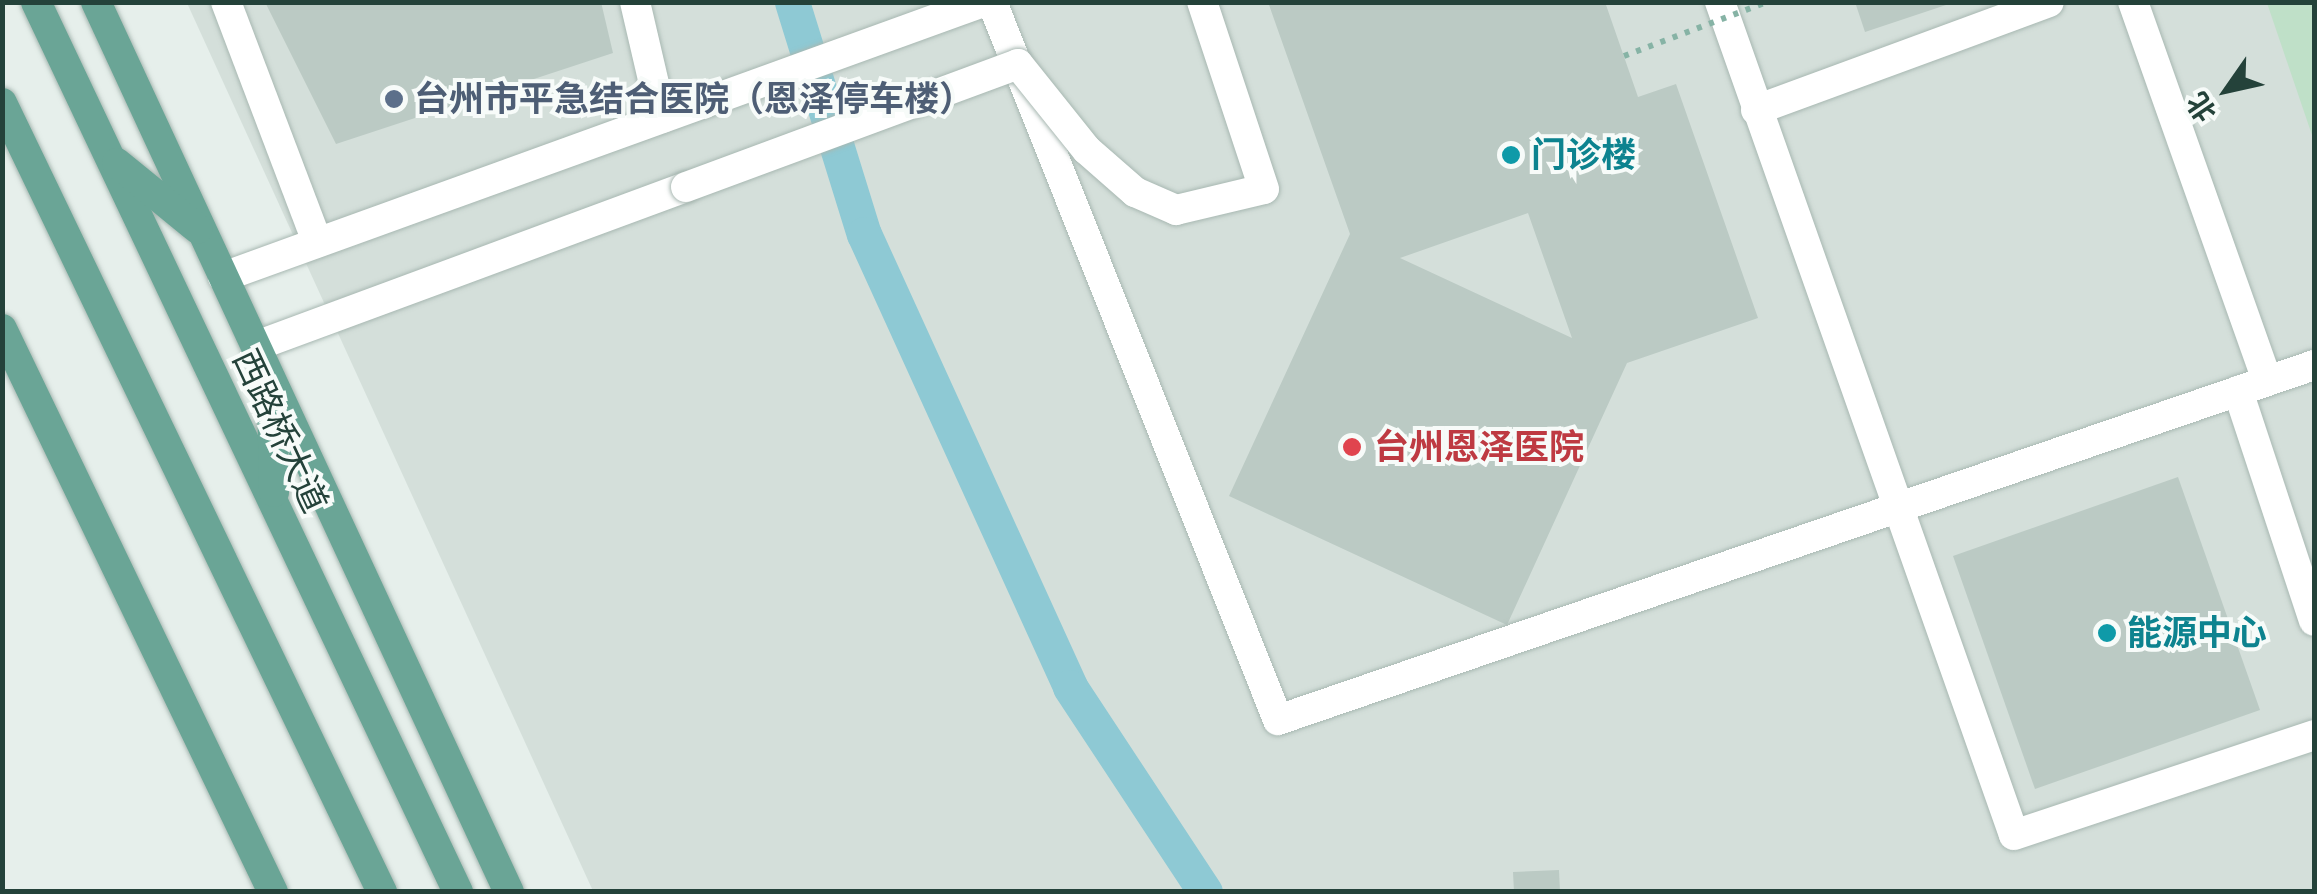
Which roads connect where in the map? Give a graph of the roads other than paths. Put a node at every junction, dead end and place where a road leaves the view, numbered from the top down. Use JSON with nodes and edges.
{"nodes":[{"id":1,"x":36,"y":2,"type":"edge"},
{"id":2,"x":96,"y":2,"type":"edge"},
{"id":3,"x":226,"y":2,"type":"edge"},
{"id":4,"x":635,"y":2,"type":"edge"},
{"id":5,"x":983,"y":2,"type":"edge"},
{"id":6,"x":992,"y":2,"type":"edge"},
{"id":7,"x":1202,"y":2,"type":"edge"},
{"id":8,"x":1720,"y":2,"type":"edge"},
{"id":9,"x":2049,"y":2,"type":"edge"},
{"id":10,"x":2132,"y":2,"type":"edge"},
{"id":11,"x":1018,"y":64,"type":"junction"},
{"id":12,"x":2,"y":103,"type":"edge"},
{"id":13,"x":1756,"y":110,"type":"junction"},
{"id":14,"x":662,"y":118,"type":"junction"},
{"id":15,"x":108,"y":156,"type":"junction"},
{"id":16,"x":204,"y":234,"type":"junction"},
{"id":17,"x":317,"y":242,"type":"junction"},
{"id":18,"x":223,"y":277,"type":"junction"},
{"id":19,"x":2,"y":329,"type":"edge"},
{"id":20,"x":256,"y":346,"type":"junction"},
{"id":21,"x":2314,"y":365,"type":"edge"},
{"id":22,"x":271,"y":380,"type":"junction"},
{"id":23,"x":2252,"y":386,"type":"junction"},
{"id":24,"x":274,"y":505,"type":"junction"},
{"id":25,"x":1897,"y":510,"type":"junction"},
{"id":26,"x":2314,"y":621,"type":"edge"},
{"id":27,"x":2314,"y":736,"type":"edge"},
{"id":28,"x":273,"y":892,"type":"edge"},
{"id":29,"x":382,"y":892,"type":"edge"},
{"id":30,"x":458,"y":892,"type":"edge"},
{"id":31,"x":509,"y":892,"type":"edge"}],
"edges":[{"from":1,"to":15,"type":"main road","name":"西路桥大道"},
{"from":2,"to":16,"type":"main road"},
{"from":3,"to":17,"type":"street"},
{"from":4,"to":14,"type":"street"},
{"from":5,"to":14,"type":"street"},
{"from":6,"to":11,"type":"street"},
{"from":7,"to":11,"type":"street","bridge":true},
{"from":8,"to":13,"type":"street"},
{"from":9,"to":13,"type":"street"},
{"from":10,"to":23,"type":"street"},
{"from":11,"to":20,"type":"street","bridge":true},
{"from":11,"to":25,"type":"street"},
{"from":12,"to":29,"type":"main road"},
{"from":13,"to":25,"type":"street"},
{"from":14,"to":17,"type":"street"},
{"from":15,"to":16,"type":"main road"},
{"from":15,"to":24,"type":"main road","name":"西路桥大道"},
{"from":16,"to":18,"type":"main road"},
{"from":17,"to":18,"type":"street"},
{"from":18,"to":20,"type":"main road"},
{"from":19,"to":28,"type":"main road"},
{"from":20,"to":22,"type":"main road"},
{"from":21,"to":23,"type":"street"},
{"from":22,"to":24,"type":"main road"},
{"from":22,"to":31,"type":"main road"},
{"from":23,"to":25,"type":"street"},
{"from":23,"to":26,"type":"street"},
{"from":24,"to":30,"type":"main road","name":"西路桥大道"},
{"from":25,"to":27,"type":"street"}]}
